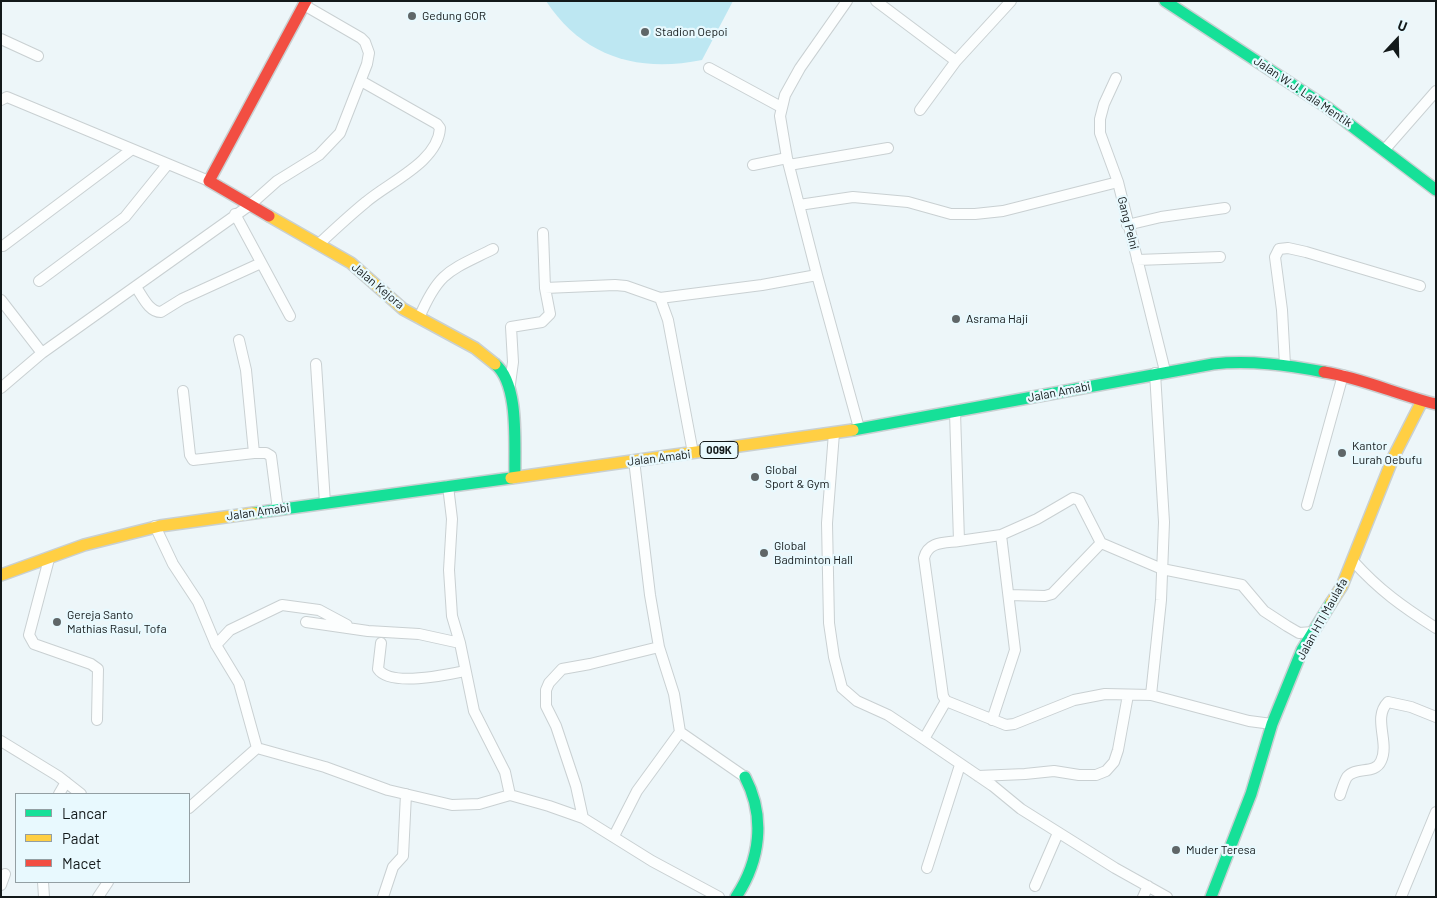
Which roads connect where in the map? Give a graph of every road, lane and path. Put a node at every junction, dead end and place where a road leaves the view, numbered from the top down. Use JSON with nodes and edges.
{"nodes":[{"id":1,"x":847,"y":1,"type":"edge"},
{"id":2,"x":876,"y":1,"type":"edge"},
{"id":3,"x":1011,"y":1,"type":"edge"},
{"id":4,"x":1165,"y":1,"type":"edge"},
{"id":5,"x":1176,"y":1,"type":"edge"},
{"id":6,"x":305,"y":3,"type":"edge"},
{"id":7,"x":1,"y":40,"type":"edge"},
{"id":8,"x":38,"y":56,"type":"dead end"},
{"id":9,"x":956,"y":61,"type":"junction"},
{"id":10,"x":710,"y":68,"type":"dead end"},
{"id":11,"x":1116,"y":78,"type":"dead end"},
{"id":12,"x":361,"y":81,"type":"junction"},
{"id":13,"x":1436,"y":91,"type":"edge"},
{"id":14,"x":1,"y":100,"type":"edge"},
{"id":15,"x":781,"y":107,"type":"junction"},
{"id":16,"x":920,"y":110,"type":"dead end"},
{"id":17,"x":1387,"y":147,"type":"junction"},
{"id":18,"x":888,"y":148,"type":"dead end"},
{"id":19,"x":131,"y":150,"type":"junction"},
{"id":20,"x":788,"y":162,"type":"junction"},
{"id":21,"x":167,"y":165,"type":"junction"},
{"id":22,"x":753,"y":165,"type":"dead end"},
{"id":23,"x":208,"y":181,"type":"junction"},
{"id":24,"x":1118,"y":182,"type":"junction"},
{"id":25,"x":1436,"y":184,"type":"edge"},
{"id":26,"x":1436,"y":190,"type":"edge"},
{"id":27,"x":250,"y":205,"type":"junction"},
{"id":28,"x":799,"y":205,"type":"junction"},
{"id":29,"x":1225,"y":208,"type":"dead end"},
{"id":30,"x":236,"y":214,"type":"junction"},
{"id":31,"x":1127,"y":225,"type":"junction"},
{"id":32,"x":543,"y":233,"type":"dead end"},
{"id":33,"x":320,"y":243,"type":"junction"},
{"id":34,"x":3,"y":246,"type":"dead end"},
{"id":35,"x":493,"y":249,"type":"dead end"},
{"id":36,"x":1220,"y":257,"type":"dead end"},
{"id":37,"x":1138,"y":260,"type":"junction"},
{"id":38,"x":261,"y":262,"type":"junction"},
{"id":39,"x":817,"y":275,"type":"junction"},
{"id":40,"x":39,"y":281,"type":"dead end"},
{"id":41,"x":1420,"y":286,"type":"dead end"},
{"id":42,"x":136,"y":287,"type":"junction"},
{"id":43,"x":545,"y":288,"type":"junction"},
{"id":44,"x":660,"y":298,"type":"junction"},
{"id":45,"x":1,"y":300,"type":"edge"},
{"id":46,"x":290,"y":316,"type":"dead end"},
{"id":47,"x":419,"y":318,"type":"junction"},
{"id":48,"x":239,"y":340,"type":"dead end"},
{"id":49,"x":42,"y":353,"type":"junction"},
{"id":50,"x":316,"y":364,"type":"dead end"},
{"id":51,"x":1285,"y":365,"type":"junction"},
{"id":52,"x":1160,"y":372,"type":"junction"},
{"id":53,"x":1343,"y":375,"type":"junction"},
{"id":54,"x":510,"y":384,"type":"junction"},
{"id":55,"x":1,"y":388,"type":"edge"},
{"id":56,"x":183,"y":391,"type":"dead end"},
{"id":57,"x":1422,"y":401,"type":"junction"},
{"id":58,"x":1436,"y":404,"type":"edge"},
{"id":59,"x":955,"y":412,"type":"junction"},
{"id":60,"x":859,"y":428,"type":"junction"},
{"id":61,"x":834,"y":433,"type":"junction"},
{"id":62,"x":254,"y":453,"type":"junction"},
{"id":63,"x":693,"y":454,"type":"junction"},
{"id":64,"x":634,"y":460,"type":"junction"},
{"id":65,"x":515,"y":477,"type":"junction"},
{"id":66,"x":448,"y":486,"type":"junction"},
{"id":67,"x":325,"y":503,"type":"junction"},
{"id":68,"x":1307,"y":505,"type":"dead end"},
{"id":69,"x":278,"y":510,"type":"junction"},
{"id":70,"x":155,"y":526,"type":"junction"},
{"id":71,"x":1001,"y":534,"type":"junction"},
{"id":72,"x":959,"y":541,"type":"junction"},
{"id":73,"x":1101,"y":543,"type":"junction"},
{"id":74,"x":49,"y":559,"type":"junction"},
{"id":75,"x":1353,"y":561,"type":"junction"},
{"id":76,"x":1162,"y":569,"type":"junction"},
{"id":77,"x":1,"y":575,"type":"edge"},
{"id":78,"x":1009,"y":595,"type":"junction"},
{"id":79,"x":306,"y":622,"type":"dead end"},
{"id":80,"x":352,"y":628,"type":"junction"},
{"id":81,"x":1436,"y":628,"type":"edge"},
{"id":82,"x":1313,"y":632,"type":"junction"},
{"id":83,"x":381,"y":643,"type":"dead end"},
{"id":84,"x":460,"y":643,"type":"junction"},
{"id":85,"x":216,"y":645,"type":"junction"},
{"id":86,"x":659,"y":647,"type":"junction"},
{"id":87,"x":465,"y":672,"type":"junction"},
{"id":88,"x":1128,"y":695,"type":"junction"},
{"id":89,"x":1151,"y":695,"type":"junction"},
{"id":90,"x":946,"y":701,"type":"junction"},
{"id":91,"x":1436,"y":717,"type":"edge"},
{"id":92,"x":97,"y":720,"type":"dead end"},
{"id":93,"x":992,"y":720,"type":"junction"},
{"id":94,"x":1272,"y":724,"type":"junction"},
{"id":95,"x":680,"y":732,"type":"junction"},
{"id":96,"x":924,"y":738,"type":"junction"},
{"id":97,"x":1,"y":741,"type":"edge"},
{"id":98,"x":257,"y":748,"type":"junction"},
{"id":99,"x":960,"y":765,"type":"junction"},
{"id":100,"x":978,"y":776,"type":"junction"},
{"id":101,"x":745,"y":777,"type":"joint"},
{"id":102,"x":66,"y":782,"type":"junction"},
{"id":103,"x":60,"y":793,"type":"edge"},
{"id":104,"x":80,"y":793,"type":"edge"},
{"id":105,"x":406,"y":794,"type":"junction"},
{"id":106,"x":510,"y":795,"type":"junction"},
{"id":107,"x":1340,"y":795,"type":"dead end"},
{"id":108,"x":190,"y":807,"type":"edge"},
{"id":109,"x":1436,"y":812,"type":"edge"},
{"id":110,"x":583,"y":818,"type":"junction"},
{"id":111,"x":1058,"y":833,"type":"junction"},
{"id":112,"x":614,"y":836,"type":"junction"},
{"id":113,"x":928,"y":868,"type":"dead end"},
{"id":114,"x":5,"y":874,"type":"dead end"},
{"id":115,"x":43,"y":883,"type":"edge"},
{"id":116,"x":107,"y":883,"type":"edge"},
{"id":117,"x":1,"y":885,"type":"edge"},
{"id":118,"x":1034,"y":886,"type":"dead end"},
{"id":119,"x":1148,"y":886,"type":"junction"},
{"id":120,"x":44,"y":897,"type":"edge"},
{"id":121,"x":98,"y":897,"type":"edge"},
{"id":122,"x":383,"y":897,"type":"edge"},
{"id":123,"x":719,"y":897,"type":"edge"},
{"id":124,"x":736,"y":897,"type":"edge"},
{"id":125,"x":1143,"y":897,"type":"edge"},
{"id":126,"x":1167,"y":897,"type":"edge"},
{"id":127,"x":1211,"y":897,"type":"edge"},
{"id":128,"x":1400,"y":897,"type":"edge"}],
"edges":[{"from":1,"to":15,"type":"street"},
{"from":2,"to":9,"type":"street"},
{"from":3,"to":9,"type":"street"},
{"from":4,"to":26,"type":"main road","name":"Jalan W.J. Lala Mentik"},
{"from":5,"to":17,"type":"main road"},
{"from":6,"to":12,"type":"street"},
{"from":6,"to":23,"type":"main road"},
{"from":7,"to":8,"type":"street"},
{"from":9,"to":16,"type":"street"},
{"from":10,"to":15,"type":"street"},
{"from":11,"to":24,"type":"street","name":"Gang Pelni"},
{"from":12,"to":27,"type":"street"},
{"from":12,"to":33,"type":"street"},
{"from":13,"to":17,"type":"street"},
{"from":14,"to":19,"type":"street"},
{"from":15,"to":20,"type":"street"},
{"from":17,"to":25,"type":"main road"},
{"from":18,"to":20,"type":"street"},
{"from":19,"to":21,"type":"street"},
{"from":19,"to":34,"type":"street"},
{"from":20,"to":22,"type":"street"},
{"from":20,"to":28,"type":"street"},
{"from":21,"to":23,"type":"street"},
{"from":21,"to":40,"type":"street"},
{"from":23,"to":27,"type":"main road","name":"Jalan Kejora"},
{"from":24,"to":28,"type":"street"},
{"from":24,"to":31,"type":"street","name":"Gang Pelni"},
{"from":27,"to":30,"type":"street"},
{"from":27,"to":33,"type":"main road","name":"Jalan Kejora"},
{"from":28,"to":39,"type":"street"},
{"from":29,"to":31,"type":"street"},
{"from":30,"to":38,"type":"street"},
{"from":30,"to":42,"type":"street"},
{"from":31,"to":37,"type":"street","name":"Gang Pelni"},
{"from":32,"to":43,"type":"street"},
{"from":33,"to":47,"type":"main road","name":"Jalan Kejora"},
{"from":35,"to":47,"type":"street"},
{"from":36,"to":37,"type":"street"},
{"from":37,"to":52,"type":"street","name":"Gang Pelni"},
{"from":38,"to":42,"type":"street"},
{"from":38,"to":46,"type":"street"},
{"from":39,"to":44,"type":"street"},
{"from":39,"to":60,"type":"street"},
{"from":41,"to":51,"type":"street"},
{"from":42,"to":49,"type":"street"},
{"from":43,"to":44,"type":"street"},
{"from":43,"to":54,"type":"street"},
{"from":44,"to":63,"type":"street"},
{"from":45,"to":49,"type":"street"},
{"from":47,"to":54,"type":"main road","name":"Jalan Kejora"},
{"from":48,"to":62,"type":"street"},
{"from":49,"to":55,"type":"street"},
{"from":50,"to":67,"type":"street"},
{"from":51,"to":52,"type":"main road","name":"Jalan Amabi","number":"009K"},
{"from":51,"to":53,"type":"main road","name":"Jalan Amabi","number":"009K"},
{"from":52,"to":59,"type":"main road","name":"Jalan Amabi","number":"009K"},
{"from":52,"to":76,"type":"street","name":"Gang Pelni"},
{"from":53,"to":57,"type":"main road","name":"Jalan Amabi","number":"009K"},
{"from":53,"to":68,"type":"street"},
{"from":54,"to":65,"type":"main road"},
{"from":56,"to":62,"type":"street"},
{"from":57,"to":58,"type":"main road","name":"Jalan Amabi","number":"009K"},
{"from":57,"to":75,"type":"main road","name":"Jalan HTI Maulafa"},
{"from":59,"to":60,"type":"main road","name":"Jalan Amabi","number":"009K"},
{"from":59,"to":72,"type":"street"},
{"from":60,"to":61,"type":"main road","name":"Jalan Amabi","number":"009K"},
{"from":61,"to":63,"type":"main road","name":"Jalan Amabi","number":"009K"},
{"from":61,"to":96,"type":"street"},
{"from":62,"to":69,"type":"street"},
{"from":63,"to":64,"type":"main road","name":"Jalan Amabi","number":"009K"},
{"from":64,"to":65,"type":"main road","name":"Jalan Amabi","number":"009K"},
{"from":64,"to":86,"type":"street"},
{"from":65,"to":66,"type":"main road","name":"Jalan Amabi","number":"009K"},
{"from":66,"to":67,"type":"main road","name":"Jalan Amabi","number":"009K"},
{"from":66,"to":84,"type":"street"},
{"from":67,"to":69,"type":"main road","name":"Jalan Amabi","number":"009K"},
{"from":69,"to":70,"type":"main road","name":"Jalan Amabi","number":"009K"},
{"from":70,"to":74,"type":"main road","name":"Jalan Amabi","number":"009K"},
{"from":70,"to":85,"type":"street"},
{"from":71,"to":72,"type":"street"},
{"from":71,"to":73,"type":"street"},
{"from":71,"to":78,"type":"street"},
{"from":72,"to":90,"type":"street"},
{"from":73,"to":76,"type":"street"},
{"from":73,"to":78,"type":"street"},
{"from":74,"to":77,"type":"main road","name":"Jalan Amabi","number":"009K"},
{"from":74,"to":92,"type":"street"},
{"from":75,"to":81,"type":"street"},
{"from":75,"to":82,"type":"main road","name":"Jalan HTI Maulafa"},
{"from":76,"to":82,"type":"street"},
{"from":76,"to":89,"type":"street","name":"Gang Pelni"},
{"from":78,"to":93,"type":"street"},
{"from":79,"to":80,"type":"street"},
{"from":80,"to":84,"type":"street"},
{"from":80,"to":85,"type":"street"},
{"from":82,"to":94,"type":"main road","name":"Jalan HTI Maulafa"},
{"from":83,"to":87,"type":"street"},
{"from":84,"to":87,"type":"street"},
{"from":85,"to":98,"type":"street"},
{"from":86,"to":95,"type":"street"},
{"from":86,"to":110,"type":"street"},
{"from":87,"to":106,"type":"street"},
{"from":88,"to":89,"type":"street"},
{"from":88,"to":93,"type":"street"},
{"from":88,"to":100,"type":"street"},
{"from":89,"to":94,"type":"street"},
{"from":90,"to":93,"type":"street"},
{"from":90,"to":96,"type":"street"},
{"from":91,"to":107,"type":"street"},
{"from":94,"to":127,"type":"main road","name":"Jalan HTI Maulafa"},
{"from":95,"to":101,"type":"street"},
{"from":95,"to":112,"type":"street"},
{"from":96,"to":99,"type":"street"},
{"from":97,"to":102,"type":"street"},
{"from":98,"to":105,"type":"street"},
{"from":98,"to":108,"type":"street"},
{"from":99,"to":100,"type":"street"},
{"from":99,"to":113,"type":"street"},
{"from":100,"to":111,"type":"street"},
{"from":101,"to":124,"type":"main road"},
{"from":102,"to":103,"type":"street"},
{"from":102,"to":104,"type":"street"},
{"from":105,"to":106,"type":"street"},
{"from":105,"to":122,"type":"street"},
{"from":106,"to":110,"type":"street"},
{"from":109,"to":128,"type":"street"},
{"from":110,"to":112,"type":"street"},
{"from":111,"to":118,"type":"street"},
{"from":111,"to":119,"type":"street"},
{"from":112,"to":123,"type":"street"},
{"from":114,"to":117,"type":"street"},
{"from":115,"to":120,"type":"street"},
{"from":116,"to":121,"type":"street"},
{"from":119,"to":125,"type":"street"},
{"from":119,"to":126,"type":"street"}]}
